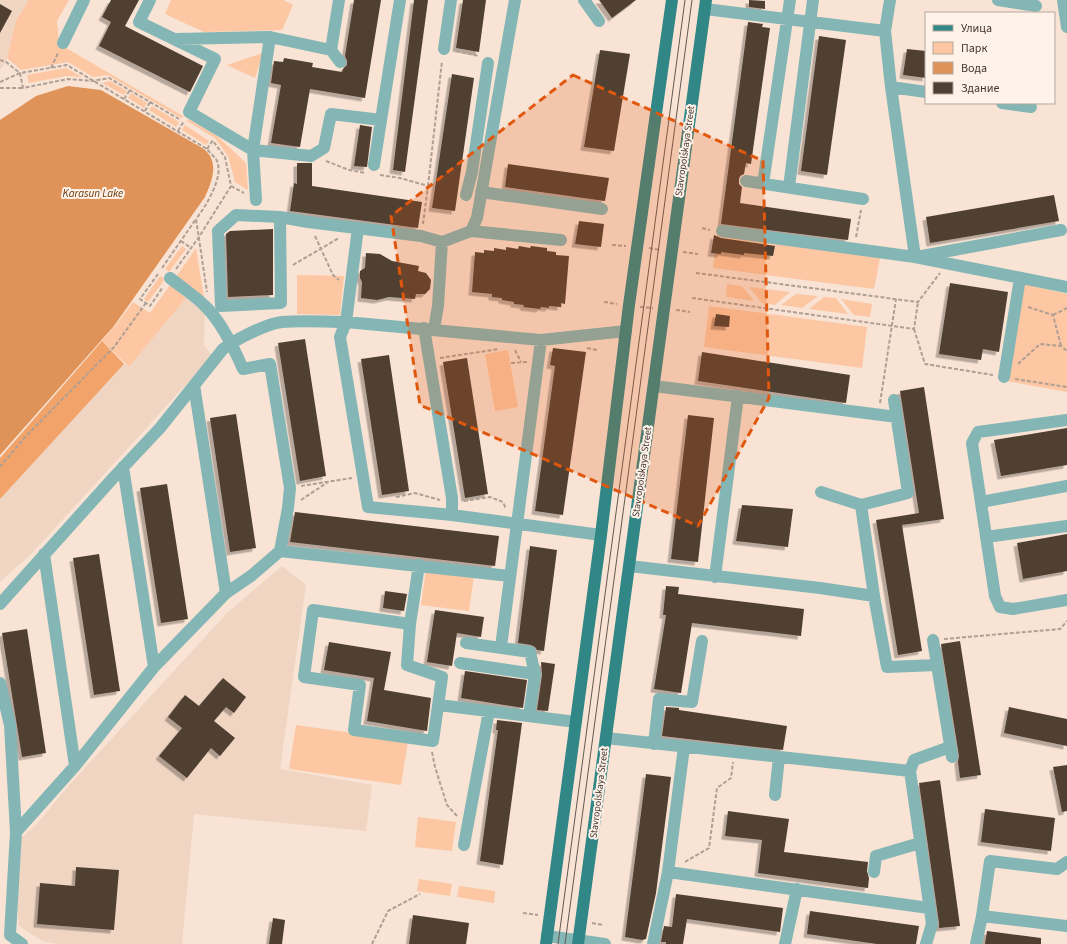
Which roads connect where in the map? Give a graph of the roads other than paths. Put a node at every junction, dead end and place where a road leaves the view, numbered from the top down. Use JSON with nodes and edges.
{"nodes":[{"id":1,"x":84,"y":0,"type":"edge"},
{"id":2,"x":150,"y":0,"type":"edge"},
{"id":3,"x":339,"y":0,"type":"edge"},
{"id":4,"x":400,"y":0,"type":"edge"},
{"id":5,"x":451,"y":0,"type":"edge"},
{"id":6,"x":515,"y":0,"type":"edge"},
{"id":7,"x":584,"y":0,"type":"edge"},
{"id":8,"x":672,"y":0,"type":"edge"},
{"id":9,"x":790,"y":0,"type":"edge"},
{"id":10,"x":812,"y":0,"type":"edge"},
{"id":11,"x":890,"y":0,"type":"edge"},
{"id":12,"x":998,"y":0,"type":"edge"},
{"id":13,"x":1063,"y":0,"type":"edge"},
{"id":14,"x":706,"y":5,"type":"edge"},
{"id":15,"x":1036,"y":6,"type":"dead end"},
{"id":16,"x":787,"y":20,"type":"junction"},
{"id":17,"x":599,"y":21,"type":"dead end"},
{"id":18,"x":809,"y":22,"type":"junction"},
{"id":19,"x":1067,"y":27,"type":"edge"},
{"id":20,"x":885,"y":31,"type":"junction"},
{"id":21,"x":270,"y":37,"type":"junction"},
{"id":22,"x":175,"y":39,"type":"junction"},
{"id":23,"x":63,"y":43,"type":"road end"},
{"id":24,"x":444,"y":49,"type":"road end"},
{"id":25,"x":331,"y":50,"type":"junction"},
{"id":26,"x":485,"y":60,"type":"road end"},
{"id":27,"x":340,"y":62,"type":"dead end"},
{"id":28,"x":485,"y":85,"type":"junction"},
{"id":29,"x":891,"y":87,"type":"junction"},
{"id":30,"x":499,"y":88,"type":"junction"},
{"id":31,"x":925,"y":92,"type":"edge"},
{"id":32,"x":1009,"y":104,"type":"edge"},
{"id":33,"x":1031,"y":107,"type":"dead end"},
{"id":34,"x":480,"y":114,"type":"junction"},
{"id":35,"x":494,"y":117,"type":"junction"},
{"id":36,"x":381,"y":120,"type":"junction"},
{"id":37,"x":476,"y":144,"type":"junction"},
{"id":38,"x":489,"y":147,"type":"junction"},
{"id":39,"x":253,"y":150,"type":"junction"},
{"id":40,"x":374,"y":171,"type":"road end"},
{"id":41,"x":472,"y":172,"type":"junction"},
{"id":42,"x":484,"y":174,"type":"junction"},
{"id":43,"x":746,"y":181,"type":"dead end"},
{"id":44,"x":763,"y":184,"type":"junction"},
{"id":45,"x":789,"y":187,"type":"junction"},
{"id":46,"x":481,"y":192,"type":"junction"},
{"id":47,"x":466,"y":195,"type":"dead end"},
{"id":48,"x":252,"y":197,"type":"road end"},
{"id":49,"x":863,"y":199,"type":"road end"},
{"id":50,"x":602,"y":209,"type":"dead end"},
{"id":51,"x":280,"y":216,"type":"junction"},
{"id":52,"x":358,"y":228,"type":"junction"},
{"id":53,"x":1061,"y":230,"type":"dead end"},
{"id":54,"x":471,"y":231,"type":"junction"},
{"id":55,"x":722,"y":231,"type":"dead end"},
{"id":56,"x":561,"y":240,"type":"dead end"},
{"id":57,"x":442,"y":242,"type":"junction"},
{"id":58,"x":915,"y":258,"type":"junction"},
{"id":59,"x":170,"y":278,"type":"road end"},
{"id":60,"x":1020,"y":278,"type":"junction"},
{"id":61,"x":1067,"y":287,"type":"edge"},
{"id":62,"x":281,"y":303,"type":"junction"},
{"id":63,"x":281,"y":322,"type":"junction"},
{"id":64,"x":346,"y":322,"type":"junction"},
{"id":65,"x":429,"y":329,"type":"junction"},
{"id":66,"x":626,"y":331,"type":"junction"},
{"id":67,"x":541,"y":340,"type":"junction"},
{"id":68,"x":231,"y":343,"type":"junction"},
{"id":69,"x":1004,"y":377,"type":"road end"},
{"id":70,"x":194,"y":385,"type":"junction"},
{"id":71,"x":654,"y":386,"type":"junction"},
{"id":72,"x":738,"y":396,"type":"junction"},
{"id":73,"x":894,"y":400,"type":"dead end"},
{"id":74,"x":897,"y":417,"type":"junction"},
{"id":75,"x":1067,"y":420,"type":"edge"},
{"id":76,"x":123,"y":467,"type":"junction"},
{"id":77,"x":1067,"y":486,"type":"edge"},
{"id":78,"x":821,"y":492,"type":"dead end"},
{"id":79,"x":981,"y":502,"type":"junction"},
{"id":80,"x":861,"y":505,"type":"junction"},
{"id":81,"x":452,"y":515,"type":"junction"},
{"id":82,"x":517,"y":523,"type":"junction"},
{"id":83,"x":1067,"y":526,"type":"edge"},
{"id":84,"x":601,"y":535,"type":"junction"},
{"id":85,"x":986,"y":537,"type":"junction"},
{"id":86,"x":280,"y":551,"type":"junction"},
{"id":87,"x":44,"y":554,"type":"junction"},
{"id":88,"x":419,"y":565,"type":"junction"},
{"id":89,"x":629,"y":566,"type":"junction"},
{"id":90,"x":510,"y":576,"type":"junction"},
{"id":91,"x":716,"y":577,"type":"junction"},
{"id":92,"x":226,"y":593,"type":"junction"},
{"id":93,"x":874,"y":596,"type":"junction"},
{"id":94,"x":1067,"y":600,"type":"edge"},
{"id":95,"x":0,"y":604,"type":"edge"},
{"id":96,"x":410,"y":624,"type":"junction"},
{"id":97,"x":933,"y":640,"type":"road end"},
{"id":98,"x":702,"y":641,"type":"dead end"},
{"id":99,"x":466,"y":643,"type":"dead end"},
{"id":100,"x":501,"y":647,"type":"junction"},
{"id":101,"x":460,"y":663,"type":"dead end"},
{"id":102,"x":937,"y":665,"type":"junction"},
{"id":103,"x":154,"y":667,"type":"junction"},
{"id":104,"x":535,"y":674,"type":"junction"},
{"id":105,"x":0,"y":684,"type":"edge"},
{"id":106,"x":439,"y":705,"type":"junction"},
{"id":107,"x":489,"y":711,"type":"junction"},
{"id":108,"x":528,"y":716,"type":"junction"},
{"id":109,"x":576,"y":722,"type":"junction"},
{"id":110,"x":5,"y":724,"type":"edge"},
{"id":111,"x":606,"y":738,"type":"junction"},
{"id":112,"x":654,"y":744,"type":"junction"},
{"id":113,"x":684,"y":747,"type":"junction"},
{"id":114,"x":779,"y":757,"type":"junction"},
{"id":115,"x":75,"y":766,"type":"junction"},
{"id":116,"x":910,"y":771,"type":"junction"},
{"id":117,"x":775,"y":795,"type":"dead end"},
{"id":118,"x":16,"y":832,"type":"junction"},
{"id":119,"x":920,"y":843,"type":"junction"},
{"id":120,"x":464,"y":845,"type":"dead end"},
{"id":121,"x":1067,"y":862,"type":"edge"},
{"id":122,"x":668,"y":872,"type":"junction"},
{"id":123,"x":874,"y":872,"type":"dead end"},
{"id":124,"x":754,"y":878,"type":"dead end"},
{"id":125,"x":797,"y":889,"type":"junction"},
{"id":126,"x":828,"y":889,"type":"dead end"},
{"id":127,"x":929,"y":908,"type":"junction"},
{"id":128,"x":982,"y":916,"type":"junction"},
{"id":129,"x":1067,"y":926,"type":"edge"},
{"id":130,"x":547,"y":940,"type":"edge"},
{"id":131,"x":579,"y":942,"type":"edge"},
{"id":132,"x":22,"y":944,"type":"edge"},
{"id":133,"x":606,"y":944,"type":"edge"},
{"id":134,"x":653,"y":944,"type":"edge"},
{"id":135,"x":785,"y":944,"type":"edge"},
{"id":136,"x":926,"y":944,"type":"edge"},
{"id":137,"x":976,"y":944,"type":"edge"}],
"edges":[{"from":1,"to":23,"type":"street"},
{"from":2,"to":22,"type":"street"},
{"from":3,"to":25,"type":"street"},
{"from":4,"to":36,"type":"street"},
{"from":5,"to":24,"type":"street"},
{"from":6,"to":30,"type":"street"},
{"from":7,"to":17,"type":"street"},
{"from":8,"to":66,"type":"main road"},
{"from":9,"to":16,"type":"street"},
{"from":10,"to":18,"type":"street"},
{"from":11,"to":20,"type":"street"},
{"from":12,"to":15,"type":"street"},
{"from":13,"to":19,"type":"street"},
{"from":14,"to":16,"type":"street"},
{"from":14,"to":71,"type":"main road","name":"Stavropolskaya Street"},
{"from":16,"to":18,"type":"street"},
{"from":16,"to":44,"type":"street"},
{"from":18,"to":20,"type":"street"},
{"from":18,"to":45,"type":"street"},
{"from":20,"to":29,"type":"street"},
{"from":21,"to":22,"type":"street"},
{"from":21,"to":25,"type":"street"},
{"from":21,"to":39,"type":"street"},
{"from":22,"to":39,"type":"street"},
{"from":25,"to":27,"type":"street"},
{"from":26,"to":28,"type":"street"},
{"from":28,"to":30,"type":"street"},
{"from":28,"to":34,"type":"street"},
{"from":29,"to":31,"type":"street"},
{"from":29,"to":58,"type":"street"},
{"from":30,"to":35,"type":"street"},
{"from":32,"to":33,"type":"street"},
{"from":34,"to":35,"type":"street"},
{"from":34,"to":37,"type":"street"},
{"from":35,"to":38,"type":"street"},
{"from":36,"to":39,"type":"street"},
{"from":36,"to":40,"type":"street"},
{"from":37,"to":38,"type":"street"},
{"from":37,"to":41,"type":"street"},
{"from":38,"to":42,"type":"street"},
{"from":39,"to":48,"type":"street"},
{"from":41,"to":42,"type":"street"},
{"from":41,"to":47,"type":"street"},
{"from":42,"to":46,"type":"street"},
{"from":43,"to":44,"type":"street"},
{"from":44,"to":45,"type":"street"},
{"from":45,"to":49,"type":"street"},
{"from":46,"to":50,"type":"street"},
{"from":46,"to":54,"type":"street"},
{"from":51,"to":52,"type":"street"},
{"from":51,"to":62,"type":"street"},
{"from":51,"to":62,"type":"street"},
{"from":52,"to":57,"type":"street"},
{"from":52,"to":64,"type":"street"},
{"from":53,"to":58,"type":"street"},
{"from":54,"to":56,"type":"street"},
{"from":54,"to":57,"type":"street"},
{"from":55,"to":58,"type":"street"},
{"from":57,"to":65,"type":"street"},
{"from":58,"to":60,"type":"street"},
{"from":59,"to":68,"type":"street"},
{"from":60,"to":61,"type":"street"},
{"from":60,"to":69,"type":"street"},
{"from":62,"to":63,"type":"street"},
{"from":63,"to":64,"type":"street"},
{"from":63,"to":68,"type":"street"},
{"from":64,"to":65,"type":"street"},
{"from":64,"to":81,"type":"street"},
{"from":65,"to":67,"type":"street"},
{"from":65,"to":81,"type":"street"},
{"from":66,"to":67,"type":"street"},
{"from":66,"to":84,"type":"main road"},
{"from":67,"to":82,"type":"street"},
{"from":68,"to":70,"type":"street"},
{"from":68,"to":86,"type":"street"},
{"from":70,"to":76,"type":"street"},
{"from":70,"to":92,"type":"street"},
{"from":71,"to":72,"type":"street"},
{"from":71,"to":89,"type":"main road","name":"Stavropolskaya Street"},
{"from":72,"to":74,"type":"street"},
{"from":72,"to":91,"type":"street"},
{"from":73,"to":74,"type":"street"},
{"from":74,"to":80,"type":"street"},
{"from":75,"to":79,"type":"street"},
{"from":76,"to":87,"type":"street"},
{"from":76,"to":103,"type":"street"},
{"from":77,"to":79,"type":"street"},
{"from":78,"to":80,"type":"street"},
{"from":79,"to":85,"type":"street"},
{"from":80,"to":93,"type":"street"},
{"from":81,"to":82,"type":"street"},
{"from":82,"to":84,"type":"street"},
{"from":82,"to":90,"type":"street"},
{"from":83,"to":85,"type":"street"},
{"from":84,"to":109,"type":"main road"},
{"from":85,"to":94,"type":"street"},
{"from":86,"to":88,"type":"street"},
{"from":86,"to":92,"type":"street"},
{"from":87,"to":95,"type":"street"},
{"from":87,"to":115,"type":"street"},
{"from":88,"to":90,"type":"street"},
{"from":88,"to":96,"type":"street"},
{"from":89,"to":91,"type":"street"},
{"from":89,"to":111,"type":"main road","name":"Stavropolskaya Street"},
{"from":90,"to":100,"type":"street"},
{"from":91,"to":93,"type":"street"},
{"from":92,"to":103,"type":"street"},
{"from":93,"to":102,"type":"street"},
{"from":96,"to":106,"type":"street"},
{"from":96,"to":106,"type":"street"},
{"from":97,"to":102,"type":"street"},
{"from":98,"to":112,"type":"street"},
{"from":99,"to":100,"type":"street"},
{"from":100,"to":104,"type":"street"},
{"from":101,"to":104,"type":"street"},
{"from":102,"to":116,"type":"street"},
{"from":103,"to":115,"type":"street"},
{"from":104,"to":108,"type":"street"},
{"from":105,"to":110,"type":"street"},
{"from":106,"to":107,"type":"street"},
{"from":107,"to":108,"type":"street"},
{"from":107,"to":120,"type":"street"},
{"from":108,"to":109,"type":"street"},
{"from":109,"to":130,"type":"main road"},
{"from":110,"to":118,"type":"street"},
{"from":111,"to":112,"type":"street"},
{"from":111,"to":131,"type":"main road","name":"Stavropolskaya Street"},
{"from":112,"to":113,"type":"street"},
{"from":113,"to":114,"type":"street"},
{"from":113,"to":122,"type":"street"},
{"from":114,"to":116,"type":"street"},
{"from":114,"to":117,"type":"street"},
{"from":115,"to":118,"type":"street"},
{"from":116,"to":119,"type":"street"},
{"from":118,"to":132,"type":"street"},
{"from":119,"to":123,"type":"street"},
{"from":119,"to":127,"type":"street"},
{"from":121,"to":128,"type":"street"},
{"from":122,"to":125,"type":"street"},
{"from":122,"to":134,"type":"street"},
{"from":124,"to":126,"type":"street"},
{"from":125,"to":127,"type":"street"},
{"from":125,"to":135,"type":"street"},
{"from":127,"to":136,"type":"street"},
{"from":128,"to":129,"type":"street"},
{"from":128,"to":137,"type":"street"},
{"from":130,"to":131,"type":"street"},
{"from":131,"to":133,"type":"street"}]}
